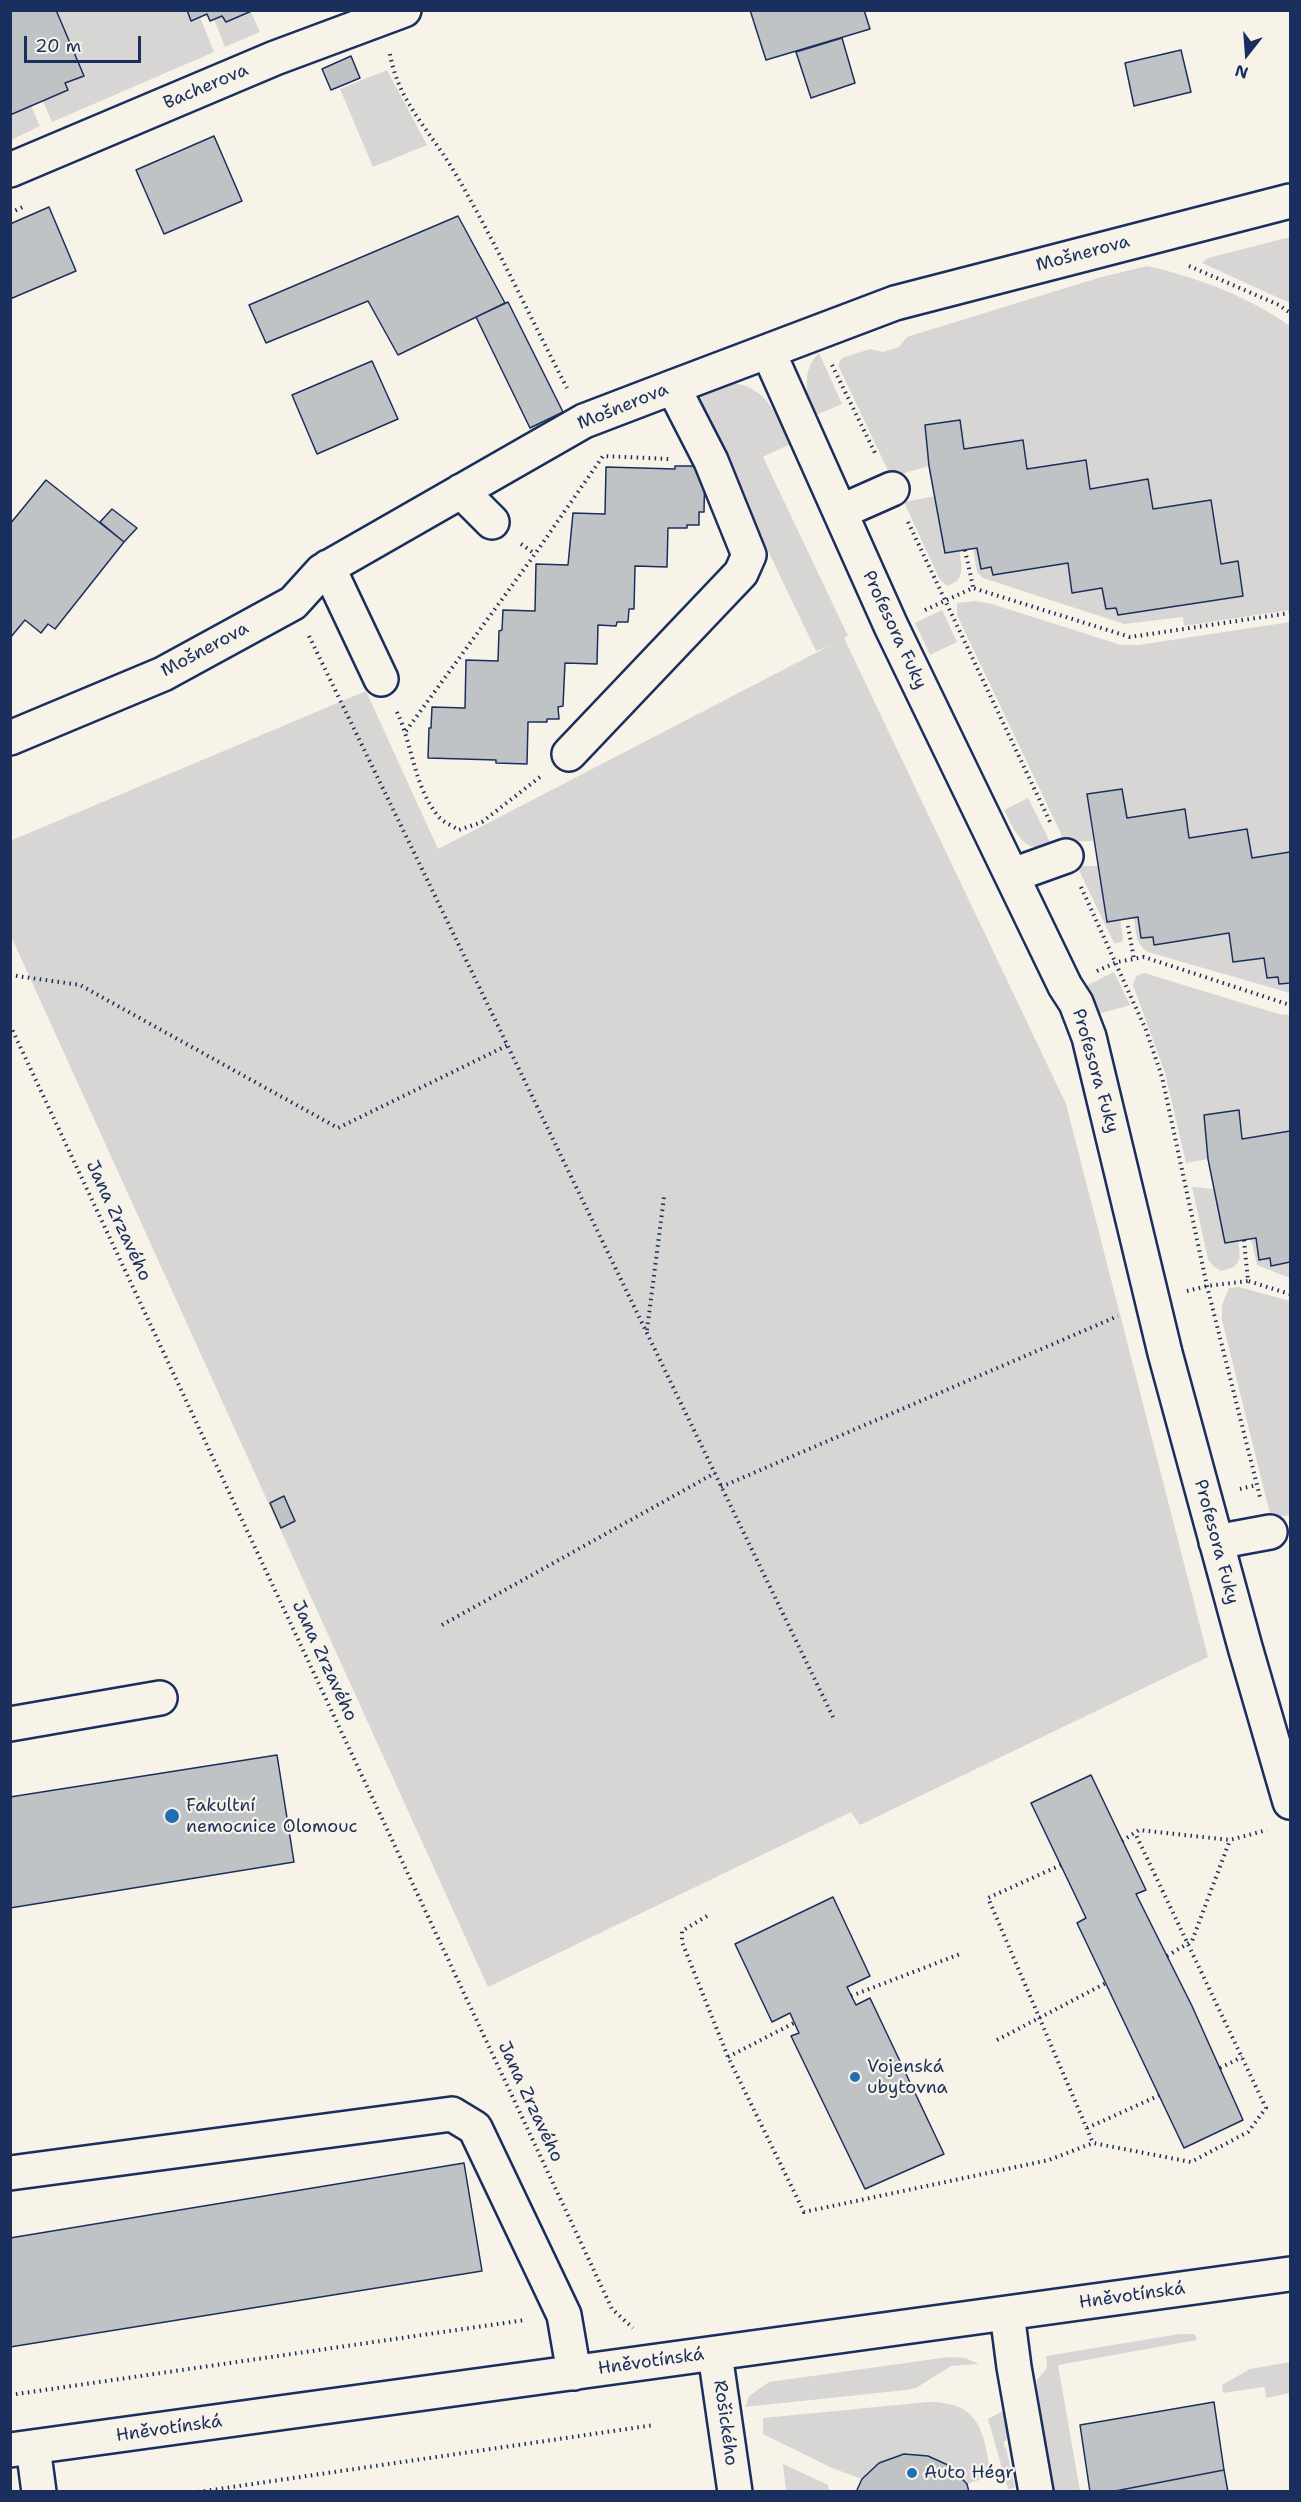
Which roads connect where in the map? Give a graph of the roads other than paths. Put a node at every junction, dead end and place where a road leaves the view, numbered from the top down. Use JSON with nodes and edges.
{"nodes":[{"id":1,"x":404,"y":10,"type":"edge"},
{"id":2,"x":10,"y":170,"type":"edge"},
{"id":3,"x":1290,"y":201,"type":"edge"},
{"id":4,"x":768,"y":351,"type":"junction"},
{"id":5,"x":673,"y":387,"type":"junction"},
{"id":6,"x":892,"y":489,"type":"road end"},
{"id":7,"x":461,"y":491,"type":"junction"},
{"id":8,"x":840,"y":512,"type":"junction"},
{"id":9,"x":492,"y":522,"type":"dead end"},
{"id":10,"x":328,"y":567,"type":"junction"},
{"id":11,"x":381,"y":679,"type":"dead end"},
{"id":12,"x":10,"y":738,"type":"edge"},
{"id":13,"x":569,"y":754,"type":"road end"},
{"id":14,"x":1066,"y":856,"type":"road end"},
{"id":15,"x":1013,"y":875,"type":"junction"},
{"id":16,"x":1270,"y":1532,"type":"dead end"},
{"id":17,"x":1216,"y":1542,"type":"junction"},
{"id":18,"x":160,"y":1698,"type":"dead end"},
{"id":19,"x":10,"y":1724,"type":"edge"},
{"id":20,"x":1282,"y":1815,"type":"edge"},
{"id":21,"x":10,"y":2173,"type":"edge"},
{"id":22,"x":1290,"y":2274,"type":"edge"},
{"id":23,"x":1007,"y":2313,"type":"junction"},
{"id":24,"x":715,"y":2354,"type":"junction"},
{"id":25,"x":574,"y":2373,"type":"junction"},
{"id":26,"x":22,"y":2449,"type":"edge"},
{"id":27,"x":39,"y":2492,"type":"edge"},
{"id":28,"x":735,"y":2492,"type":"edge"},
{"id":29,"x":1036,"y":2492,"type":"edge"}],
"edges":[{"from":1,"to":2,"type":"street","name":"Bacherova"},
{"from":3,"to":4,"type":"street","name":"Mošnerova"},
{"from":4,"to":5,"type":"street","name":"Mošnerova"},
{"from":4,"to":8,"type":"street","name":"Profesora Fuky"},
{"from":5,"to":7,"type":"street","name":"Mošnerova"},
{"from":5,"to":13,"type":"street"},
{"from":6,"to":8,"type":"street"},
{"from":7,"to":9,"type":"street"},
{"from":7,"to":10,"type":"street","name":"Mošnerova"},
{"from":8,"to":15,"type":"street","name":"Profesora Fuky"},
{"from":10,"to":11,"type":"street"},
{"from":10,"to":12,"type":"street","name":"Mošnerova"},
{"from":14,"to":15,"type":"street"},
{"from":15,"to":17,"type":"street","name":"Profesora Fuky"},
{"from":16,"to":17,"type":"street"},
{"from":17,"to":20,"type":"street","name":"Profesora Fuky"},
{"from":18,"to":19,"type":"street"},
{"from":21,"to":25,"type":"street"},
{"from":22,"to":23,"type":"street","name":"Hněvotínská"},
{"from":23,"to":24,"type":"street","name":"Hněvotínská"},
{"from":23,"to":29,"type":"street"},
{"from":24,"to":25,"type":"street","name":"Hněvotínská"},
{"from":24,"to":28,"type":"street","name":"Rošického"},
{"from":25,"to":26,"type":"street","name":"Hněvotínská"},
{"from":26,"to":27,"type":"street"}]}
